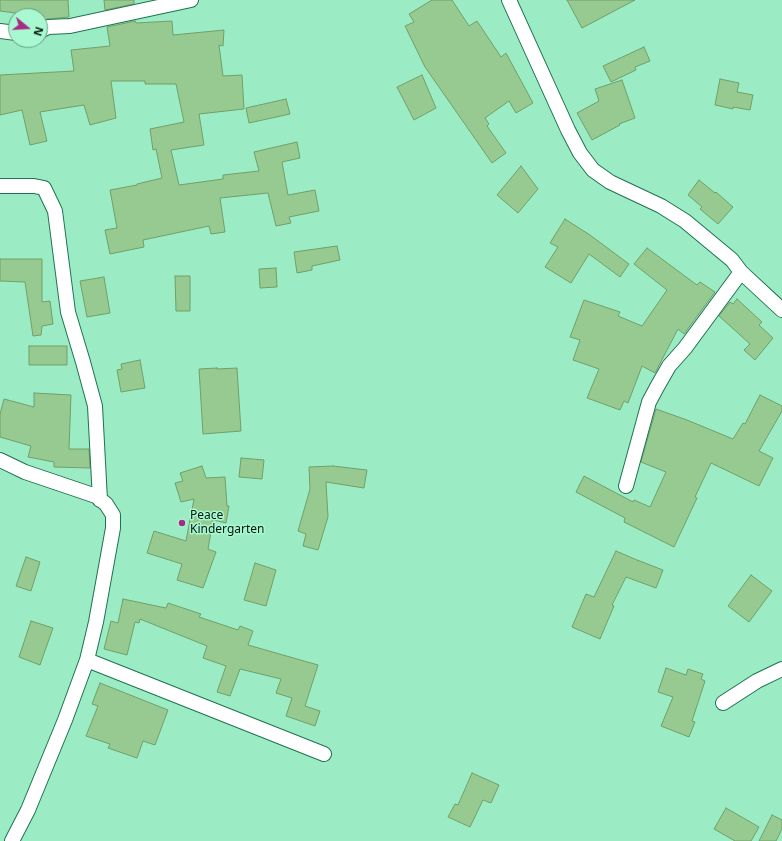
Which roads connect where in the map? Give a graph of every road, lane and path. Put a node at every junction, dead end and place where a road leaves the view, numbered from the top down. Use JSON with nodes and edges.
{"nodes":[{"id":1,"x":191,"y":0,"type":"edge"},
{"id":2,"x":509,"y":0,"type":"edge"},
{"id":3,"x":48,"y":27,"type":"edge"},
{"id":4,"x":0,"y":186,"type":"edge"},
{"id":5,"x":741,"y":272,"type":"junction"},
{"id":6,"x":782,"y":310,"type":"edge"},
{"id":7,"x":0,"y":460,"type":"edge"},
{"id":8,"x":626,"y":486,"type":"dead end"},
{"id":9,"x":100,"y":500,"type":"junction"},
{"id":10,"x":87,"y":660,"type":"junction"},
{"id":11,"x":782,"y":669,"type":"edge"},
{"id":12,"x":723,"y":703,"type":"dead end"},
{"id":13,"x":324,"y":754,"type":"dead end"},
{"id":14,"x":12,"y":841,"type":"edge"}],
"edges":[{"from":1,"to":3,"type":"street"},
{"from":2,"to":5,"type":"street"},
{"from":4,"to":9,"type":"street"},
{"from":5,"to":6,"type":"street"},
{"from":5,"to":8,"type":"street"},
{"from":7,"to":9,"type":"street"},
{"from":9,"to":10,"type":"street"},
{"from":10,"to":13,"type":"street"},
{"from":10,"to":14,"type":"street"},
{"from":11,"to":12,"type":"street"}]}
